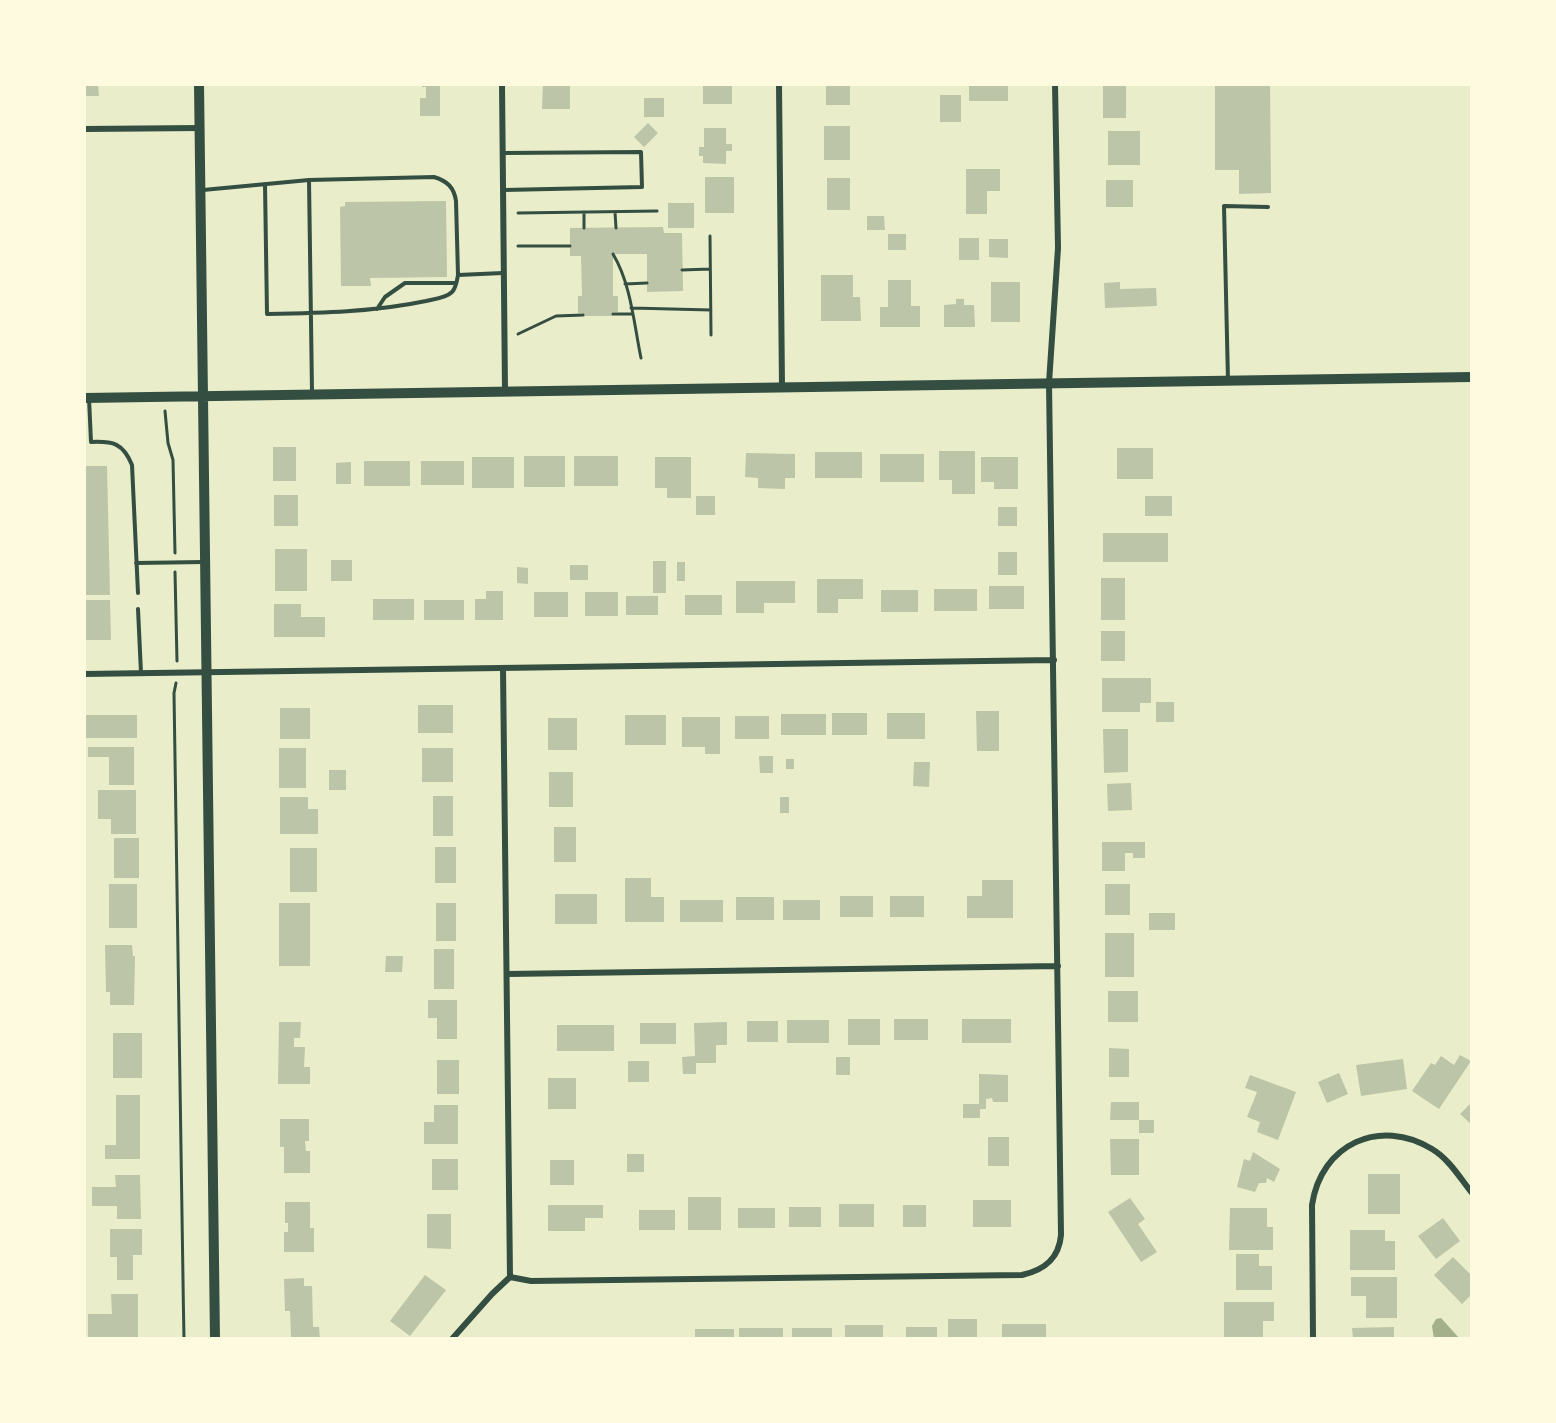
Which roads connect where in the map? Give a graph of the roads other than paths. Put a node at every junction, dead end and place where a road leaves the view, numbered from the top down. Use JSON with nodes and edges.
{"nodes":[{"id":1,"x":199,"y":84,"type":"edge"},
{"id":2,"x":502,"y":84,"type":"edge"},
{"id":3,"x":779,"y":84,"type":"edge"},
{"id":4,"x":1055,"y":84,"type":"edge"},
{"id":5,"x":200,"y":128,"type":"junction"},
{"id":6,"x":84,"y":129,"type":"edge"},
{"id":7,"x":502,"y":153,"type":"junction"},
{"id":8,"x":309,"y":180,"type":"junction"},
{"id":9,"x":266,"y":184,"type":"junction"},
{"id":10,"x":201,"y":190,"type":"junction"},
{"id":11,"x":503,"y":190,"type":"junction"},
{"id":12,"x":1268,"y":207,"type":"dead end"},
{"id":13,"x":504,"y":273,"type":"junction"},
{"id":14,"x":458,"y":275,"type":"junction"},
{"id":15,"x":456,"y":283,"type":"junction"},
{"id":16,"x":376,"y":309,"type":"junction"},
{"id":17,"x":311,"y":313,"type":"junction"},
{"id":18,"x":1472,"y":377,"type":"edge"},
{"id":19,"x":1228,"y":381,"type":"junction"},
{"id":20,"x":1049,"y":383,"type":"junction"},
{"id":21,"x":782,"y":387,"type":"junction"},
{"id":22,"x":505,"y":391,"type":"junction"},
{"id":23,"x":312,"y":395,"type":"junction"},
{"id":24,"x":204,"y":397,"type":"junction"},
{"id":25,"x":87,"y":398,"type":"edge"},
{"id":26,"x":206,"y":562,"type":"junction"},
{"id":27,"x":136,"y":563,"type":"junction"},
{"id":28,"x":138,"y":593,"type":"dead end"},
{"id":29,"x":138,"y":609,"type":"dead end"},
{"id":30,"x":1054,"y":660,"type":"junction"},
{"id":31,"x":503,"y":668,"type":"junction"},
{"id":32,"x":207,"y":672,"type":"junction"},
{"id":33,"x":141,"y":673,"type":"junction"},
{"id":34,"x":84,"y":674,"type":"edge"},
{"id":35,"x":1058,"y":966,"type":"junction"},
{"id":36,"x":507,"y":975,"type":"junction"},
{"id":37,"x":1472,"y":1193,"type":"edge"},
{"id":38,"x":510,"y":1277,"type":"junction"},
{"id":39,"x":215,"y":1339,"type":"edge"},
{"id":40,"x":452,"y":1339,"type":"edge"},
{"id":41,"x":1313,"y":1339,"type":"edge"}],
"edges":[{"from":1,"to":5,"type":"main road"},
{"from":2,"to":7,"type":"street"},
{"from":3,"to":21,"type":"street"},
{"from":4,"to":20,"type":"street"},
{"from":5,"to":6,"type":"street"},
{"from":5,"to":10,"type":"main road"},
{"from":7,"to":11,"type":"street"},
{"from":7,"to":11,"type":"lane"},
{"from":8,"to":9,"type":"lane"},
{"from":8,"to":14,"type":"lane"},
{"from":8,"to":17,"type":"lane"},
{"from":9,"to":10,"type":"lane"},
{"from":9,"to":17,"type":"lane"},
{"from":10,"to":24,"type":"main road"},
{"from":11,"to":13,"type":"street"},
{"from":12,"to":19,"type":"lane"},
{"from":13,"to":14,"type":"lane"},
{"from":13,"to":22,"type":"street"},
{"from":14,"to":15,"type":"lane"},
{"from":15,"to":16,"type":"lane"},
{"from":15,"to":16,"type":"lane"},
{"from":16,"to":17,"type":"lane"},
{"from":17,"to":23,"type":"lane"},
{"from":18,"to":19,"type":"main road"},
{"from":19,"to":20,"type":"main road"},
{"from":20,"to":21,"type":"main road"},
{"from":20,"to":30,"type":"street"},
{"from":21,"to":22,"type":"main road"},
{"from":22,"to":23,"type":"main road"},
{"from":23,"to":24,"type":"main road"},
{"from":24,"to":25,"type":"main road"},
{"from":24,"to":26,"type":"main road"},
{"from":25,"to":27,"type":"lane"},
{"from":26,"to":27,"type":"lane"},
{"from":26,"to":32,"type":"main road"},
{"from":27,"to":28,"type":"lane"},
{"from":29,"to":33,"type":"lane"},
{"from":30,"to":31,"type":"street"},
{"from":30,"to":35,"type":"street"},
{"from":31,"to":32,"type":"street"},
{"from":31,"to":36,"type":"street"},
{"from":32,"to":33,"type":"street"},
{"from":32,"to":39,"type":"main road"},
{"from":33,"to":34,"type":"street"},
{"from":35,"to":36,"type":"street"},
{"from":35,"to":38,"type":"street"},
{"from":36,"to":38,"type":"street"},
{"from":37,"to":41,"type":"street"},
{"from":38,"to":40,"type":"street"}]}
